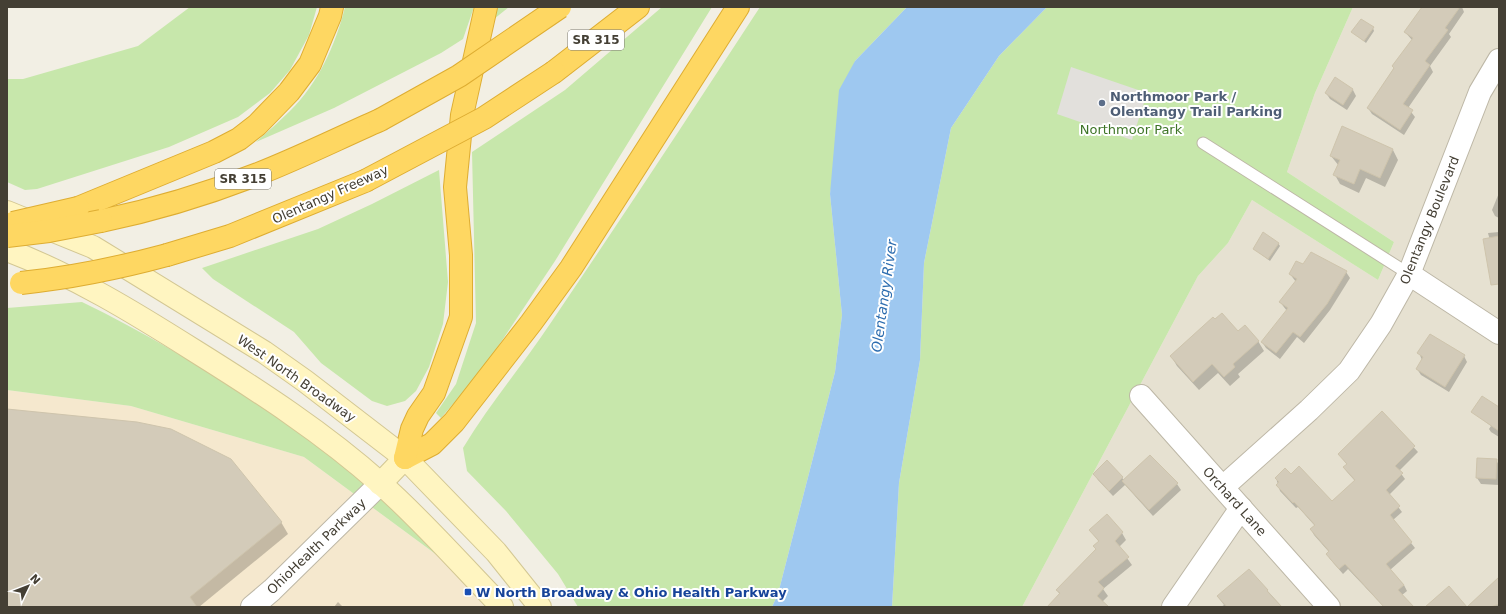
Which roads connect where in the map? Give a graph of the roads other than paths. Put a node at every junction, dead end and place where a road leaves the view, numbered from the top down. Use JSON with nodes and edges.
{"nodes":[{"id":1,"x":332,"y":7,"type":"edge"},
{"id":2,"x":486,"y":7,"type":"edge"},
{"id":3,"x":560,"y":7,"type":"edge"},
{"id":4,"x":638,"y":7,"type":"edge"},
{"id":5,"x":738,"y":7,"type":"edge"},
{"id":6,"x":1499,"y":60,"type":"edge"},
{"id":7,"x":1203,"y":143,"type":"dead end"},
{"id":8,"x":7,"y":212,"type":"edge"},
{"id":9,"x":7,"y":225,"type":"edge"},
{"id":10,"x":7,"y":236,"type":"edge"},
{"id":11,"x":7,"y":250,"type":"edge"},
{"id":12,"x":1409,"y":274,"type":"junction"},
{"id":13,"x":14,"y":284,"type":"edge"},
{"id":14,"x":1499,"y":333,"type":"edge"},
{"id":15,"x":1141,"y":396,"type":"dead end"},
{"id":16,"x":405,"y":458,"type":"junction"},
{"id":17,"x":380,"y":484,"type":"junction"},
{"id":18,"x":1223,"y":487,"type":"junction"},
{"id":19,"x":1241,"y":508,"type":"junction"},
{"id":20,"x":252,"y":607,"type":"edge"},
{"id":21,"x":502,"y":607,"type":"edge"},
{"id":22,"x":540,"y":607,"type":"edge"},
{"id":23,"x":1173,"y":607,"type":"edge"},
{"id":24,"x":1329,"y":607,"type":"edge"}],
"edges":[{"from":1,"to":9,"type":"highway","bridge":true},
{"from":2,"to":16,"type":"highway"},
{"from":3,"to":10,"type":"highway","number":"SR 315","bridge":true},
{"from":4,"to":13,"type":"highway","name":"Olentangy Freeway","number":"SR 315","bridge":true},
{"from":5,"to":16,"type":"highway"},
{"from":6,"to":12,"type":"street","name":"Olentangy Boulevard"},
{"from":7,"to":12,"type":"lane"},
{"from":8,"to":16,"type":"main road","name":"West North Broadway"},
{"from":11,"to":17,"type":"main road"},
{"from":12,"to":14,"type":"street"},
{"from":12,"to":18,"type":"street","name":"Olentangy Boulevard"},
{"from":15,"to":18,"type":"street","name":"Orchard Lane"},
{"from":16,"to":17,"type":"main road"},
{"from":16,"to":22,"type":"main road","name":"West North Broadway"},
{"from":17,"to":20,"type":"street","name":"OhioHealth Parkway"},
{"from":17,"to":21,"type":"main road"},
{"from":18,"to":19,"type":"street","name":"Orchard Lane"},
{"from":19,"to":23,"type":"street"},
{"from":19,"to":24,"type":"street","name":"Orchard Lane"}]}
